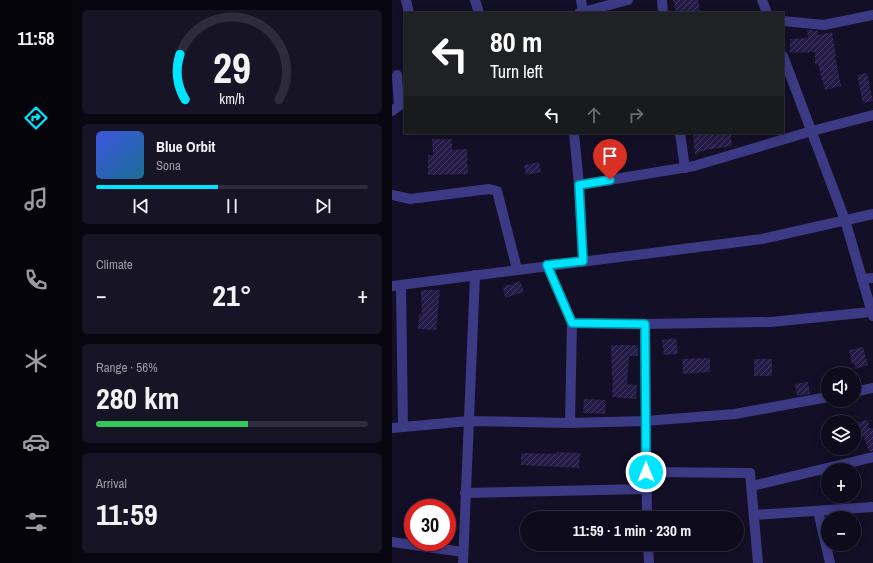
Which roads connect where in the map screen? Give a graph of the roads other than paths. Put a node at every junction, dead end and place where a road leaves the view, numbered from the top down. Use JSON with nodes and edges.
{"nodes":[{"id":1,"x":406,"y":0,"type":"edge"},
{"id":2,"x":475,"y":0,"type":"edge"},
{"id":3,"x":581,"y":0,"type":"edge"},
{"id":4,"x":628,"y":0,"type":"edge"},
{"id":5,"x":662,"y":0,"type":"edge"},
{"id":6,"x":762,"y":0,"type":"edge"},
{"id":7,"x":409,"y":12,"type":"edge"},
{"id":8,"x":478,"y":12,"type":"edge"},
{"id":9,"x":581,"y":12,"type":"edge"},
{"id":10,"x":663,"y":12,"type":"edge"},
{"id":11,"x":767,"y":12,"type":"edge"},
{"id":12,"x":873,"y":16,"type":"edge"},
{"id":13,"x":784,"y":21,"type":"edge"},
{"id":14,"x":784,"y":59,"type":"edge"},
{"id":15,"x":398,"y":74,"type":"edge"},
{"id":16,"x":392,"y":111,"type":"edge"},
{"id":17,"x":873,"y":115,"type":"edge"},
{"id":18,"x":812,"y":131,"type":"junction"},
{"id":19,"x":574,"y":134,"type":"edge"},
{"id":20,"x":680,"y":134,"type":"edge"},
{"id":21,"x":685,"y":168,"type":"junction"},
{"id":22,"x":579,"y":185,"type":"junction"},
{"id":23,"x":392,"y":195,"type":"edge"},
{"id":24,"x":873,"y":214,"type":"edge"},
{"id":25,"x":845,"y":220,"type":"junction"},
{"id":26,"x":583,"y":261,"type":"junction"},
{"id":27,"x":547,"y":265,"type":"junction"},
{"id":28,"x":517,"y":269,"type":"junction"},
{"id":29,"x":475,"y":276,"type":"junction"},
{"id":30,"x":873,"y":278,"type":"edge"},
{"id":31,"x":862,"y":279,"type":"junction"},
{"id":32,"x":396,"y":286,"type":"edge"},
{"id":33,"x":872,"y":314,"type":"edge"},
{"id":34,"x":572,"y":323,"type":"junction"},
{"id":35,"x":645,"y":324,"type":"junction"},
{"id":36,"x":873,"y":388,"type":"edge"},
{"id":37,"x":861,"y":391,"type":"edge"},
{"id":38,"x":821,"y":398,"type":"edge"},
{"id":39,"x":469,"y":421,"type":"junction"},
{"id":40,"x":645,"y":421,"type":"junction"},
{"id":41,"x":570,"y":423,"type":"junction"},
{"id":42,"x":403,"y":427,"type":"junction"},
{"id":43,"x":392,"y":428,"type":"edge"},
{"id":44,"x":873,"y":457,"type":"edge"},
{"id":45,"x":646,"y":472,"type":"junction"},
{"id":46,"x":752,"y":486,"type":"junction"},
{"id":47,"x":646,"y":489,"type":"junction"},
{"id":48,"x":465,"y":493,"type":"junction"},
{"id":49,"x":873,"y":508,"type":"edge"},
{"id":50,"x":647,"y":511,"type":"edge"},
{"id":51,"x":818,"y":511,"type":"junction"},
{"id":52,"x":754,"y":515,"type":"junction"},
{"id":53,"x":392,"y":542,"type":"edge"},
{"id":54,"x":648,"y":551,"type":"edge"},
{"id":55,"x":463,"y":552,"type":"junction"},
{"id":56,"x":463,"y":563,"type":"edge"},
{"id":57,"x":649,"y":563,"type":"edge"},
{"id":58,"x":758,"y":563,"type":"edge"},
{"id":59,"x":830,"y":563,"type":"edge"}],
"edges":[{"from":1,"to":7,"type":"street"},
{"from":2,"to":8,"type":"street"},
{"from":3,"to":9,"type":"street"},
{"from":4,"to":9,"type":"street"},
{"from":5,"to":10,"type":"street"},
{"from":6,"to":11,"type":"street"},
{"from":12,"to":13,"type":"street"},
{"from":14,"to":18,"type":"street"},
{"from":15,"to":16,"type":"street"},
{"from":17,"to":18,"type":"street"},
{"from":18,"to":21,"type":"street"},
{"from":18,"to":25,"type":"street"},
{"from":19,"to":22,"type":"street"},
{"from":20,"to":21,"type":"street"},
{"from":21,"to":22,"type":"street"},
{"from":22,"to":26,"type":"street"},
{"from":23,"to":28,"type":"street"},
{"from":24,"to":25,"type":"street"},
{"from":25,"to":26,"type":"street"},
{"from":25,"to":31,"type":"street"},
{"from":26,"to":27,"type":"street"},
{"from":27,"to":28,"type":"street"},
{"from":27,"to":34,"type":"street"},
{"from":28,"to":29,"type":"street"},
{"from":29,"to":32,"type":"street"},
{"from":29,"to":39,"type":"street"},
{"from":30,"to":31,"type":"street"},
{"from":31,"to":33,"type":"street"},
{"from":32,"to":42,"type":"street"},
{"from":33,"to":35,"type":"street"},
{"from":34,"to":35,"type":"street"},
{"from":34,"to":41,"type":"street"},
{"from":35,"to":40,"type":"street"},
{"from":36,"to":37,"type":"street"},
{"from":38,"to":40,"type":"street"},
{"from":39,"to":41,"type":"street"},
{"from":39,"to":42,"type":"street"},
{"from":39,"to":48,"type":"street"},
{"from":40,"to":41,"type":"street"},
{"from":40,"to":45,"type":"street"},
{"from":42,"to":43,"type":"street"},
{"from":44,"to":46,"type":"street"},
{"from":45,"to":46,"type":"street"},
{"from":45,"to":47,"type":"street"},
{"from":46,"to":52,"type":"street"},
{"from":47,"to":48,"type":"street"},
{"from":47,"to":50,"type":"street"},
{"from":48,"to":55,"type":"street"},
{"from":49,"to":51,"type":"street"},
{"from":51,"to":52,"type":"street"},
{"from":51,"to":59,"type":"street"},
{"from":52,"to":58,"type":"street"},
{"from":53,"to":55,"type":"street"},
{"from":54,"to":57,"type":"street"},
{"from":55,"to":56,"type":"street"}]}
